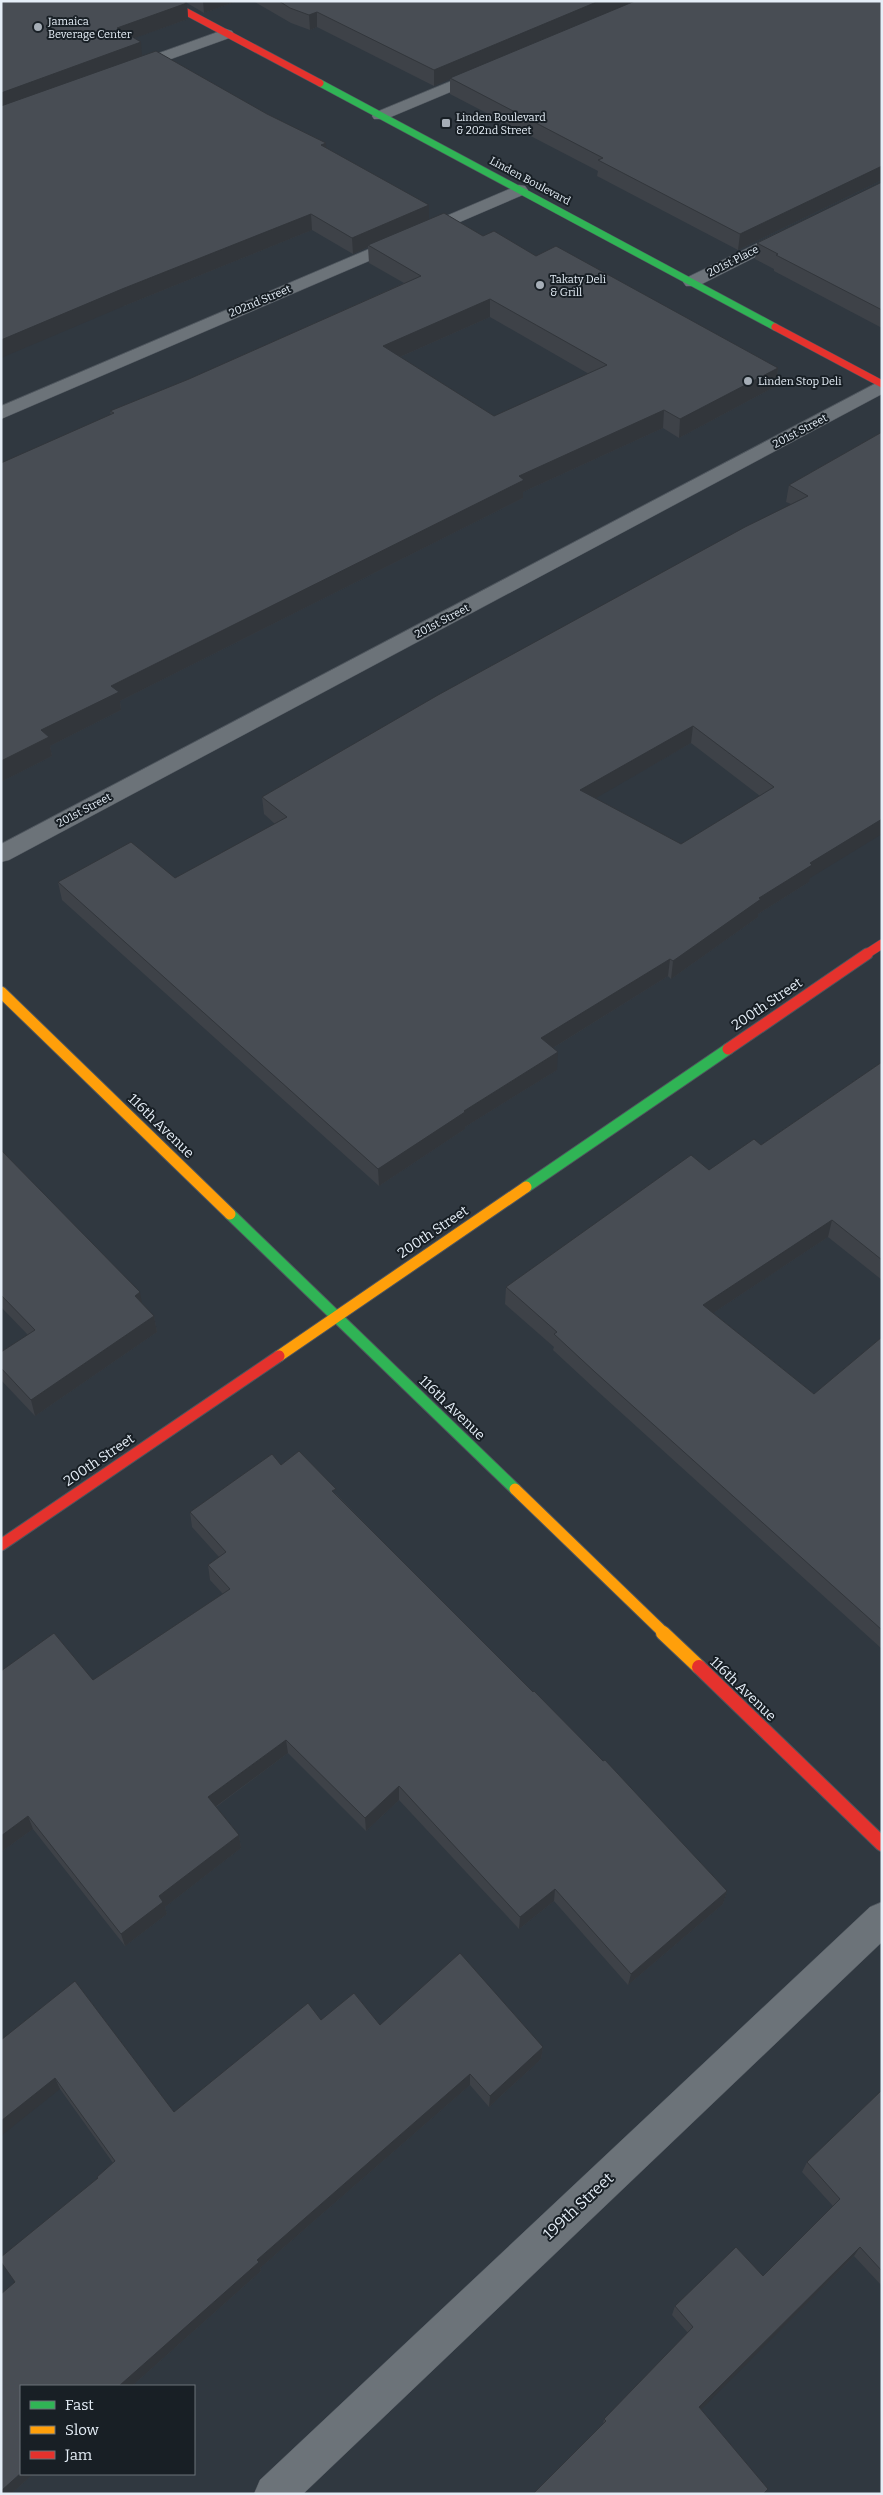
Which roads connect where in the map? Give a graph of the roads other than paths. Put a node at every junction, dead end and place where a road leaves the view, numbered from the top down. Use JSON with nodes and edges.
{"nodes":[{"id":1,"x":166,"y":1,"type":"edge"},
{"id":2,"x":226,"y":34,"type":"junction"},
{"id":3,"x":501,"y":65,"type":"edge"},
{"id":4,"x":117,"y":74,"type":"edge"},
{"id":5,"x":380,"y":116,"type":"junction"},
{"id":6,"x":519,"y":190,"type":"junction"},
{"id":7,"x":802,"y":227,"type":"edge"},
{"id":8,"x":692,"y":282,"type":"junction"},
{"id":9,"x":882,"y":385,"type":"edge"},
{"id":10,"x":1,"y":413,"type":"edge"},
{"id":11,"x":1,"y":854,"type":"edge"},
{"id":12,"x":882,"y":944,"type":"edge"},
{"id":13,"x":1,"y":992,"type":"edge"},
{"id":14,"x":336,"y":1317,"type":"junction"},
{"id":15,"x":1,"y":1545,"type":"edge"},
{"id":16,"x":882,"y":1844,"type":"edge"},
{"id":17,"x":882,"y":1919,"type":"edge"},
{"id":18,"x":274,"y":2494,"type":"edge"}],
"edges":[{"from":1,"to":2,"type":"street","name":"Linden Boulevard"},
{"from":2,"to":4,"type":"street"},
{"from":2,"to":5,"type":"street","name":"Linden Boulevard"},
{"from":3,"to":5,"type":"street"},
{"from":5,"to":6,"type":"street","name":"Linden Boulevard"},
{"from":6,"to":8,"type":"street","name":"Linden Boulevard"},
{"from":6,"to":10,"type":"street","name":"202nd Street"},
{"from":7,"to":8,"type":"street","name":"201st Place"},
{"from":8,"to":9,"type":"street","name":"Linden Boulevard"},
{"from":9,"to":11,"type":"street","name":"201st Street"},
{"from":12,"to":14,"type":"street","name":"200th Street"},
{"from":13,"to":14,"type":"street","name":"116th Avenue"},
{"from":14,"to":15,"type":"street","name":"200th Street"},
{"from":14,"to":16,"type":"street","name":"116th Avenue"},
{"from":17,"to":18,"type":"street","name":"199th Street"}]}
